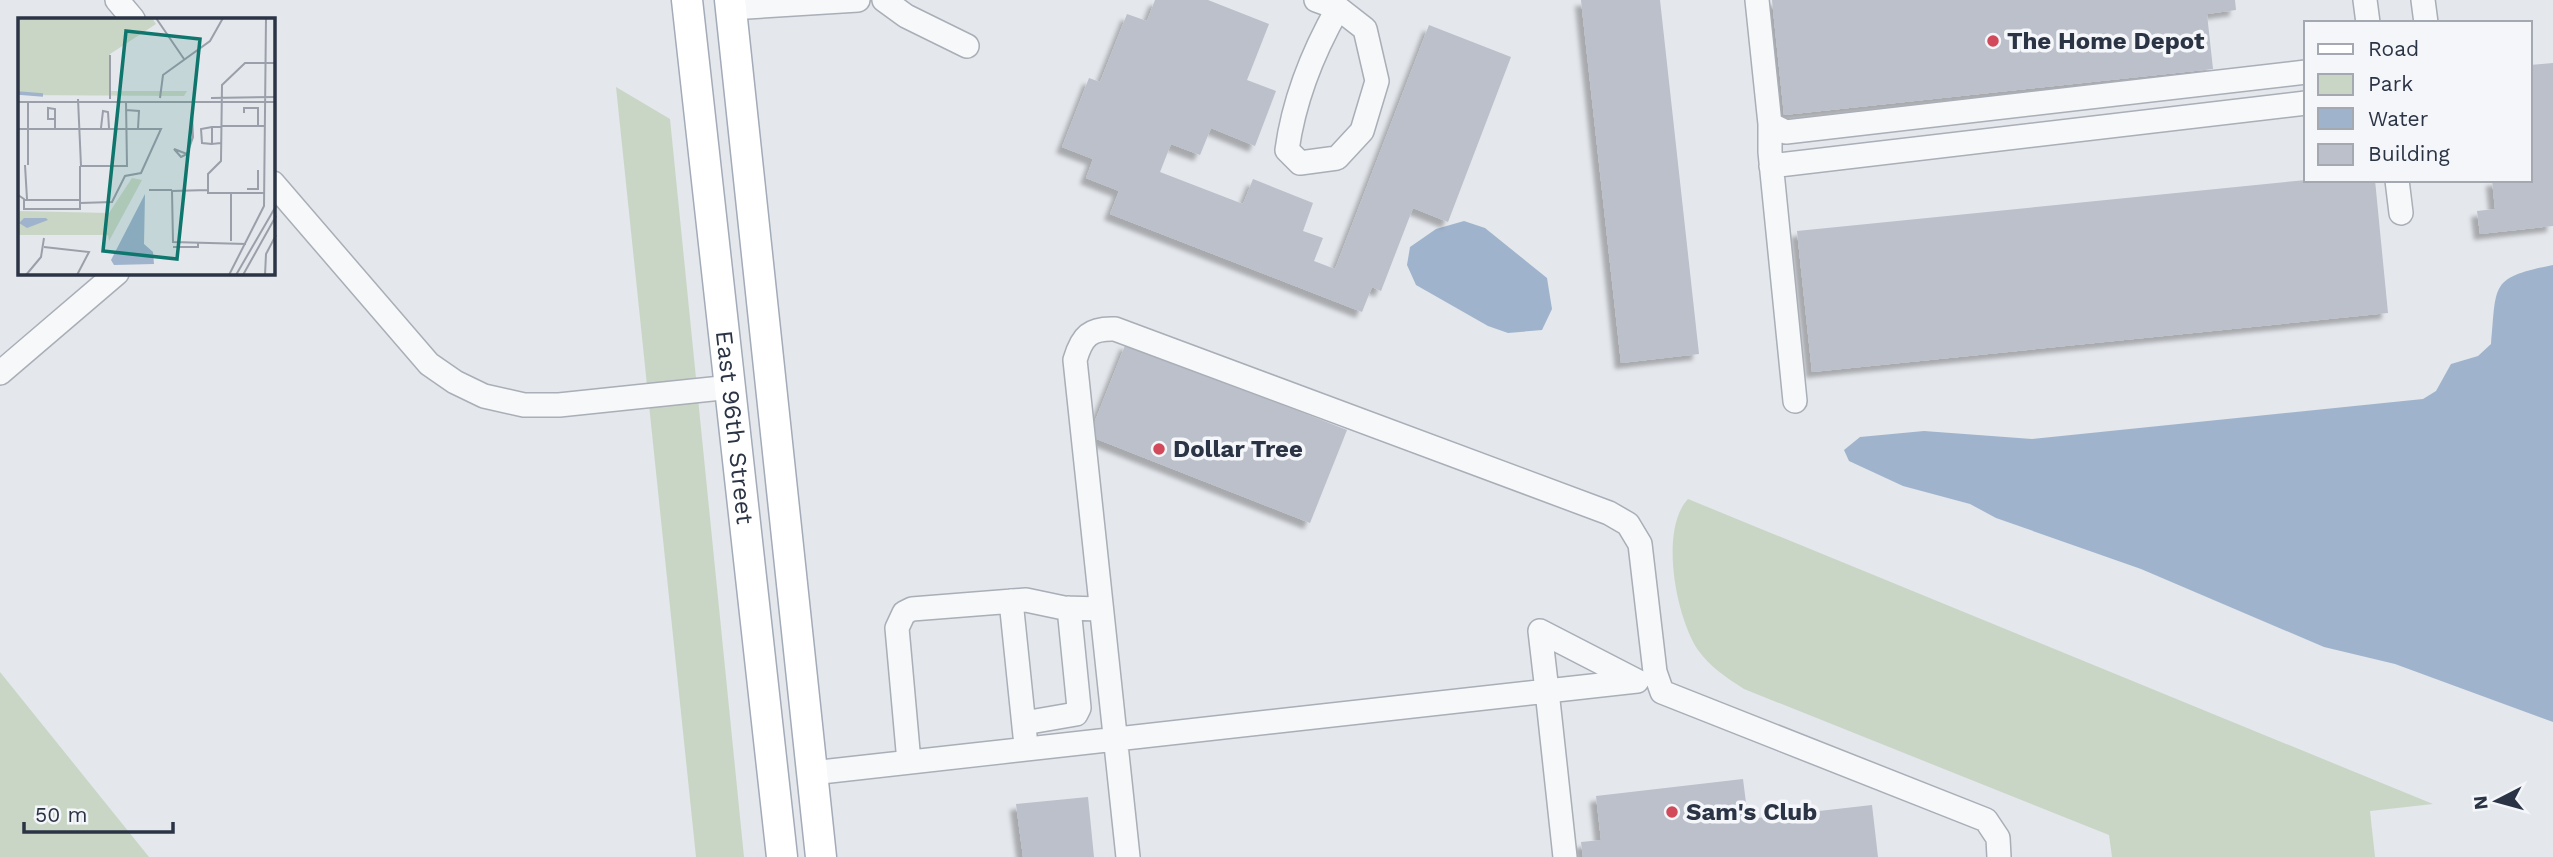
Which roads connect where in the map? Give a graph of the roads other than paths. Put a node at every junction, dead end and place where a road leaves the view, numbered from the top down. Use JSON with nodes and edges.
{"nodes":[{"id":1,"x":117,"y":0,"type":"edge"},
{"id":2,"x":687,"y":0,"type":"edge"},
{"id":3,"x":858,"y":0,"type":"edge"},
{"id":4,"x":884,"y":0,"type":"edge"},
{"id":5,"x":1316,"y":0,"type":"edge"},
{"id":6,"x":1757,"y":0,"type":"edge"},
{"id":7,"x":2365,"y":0,"type":"edge"},
{"id":8,"x":2423,"y":0,"type":"edge"},
{"id":9,"x":723,"y":3,"type":"edge"},
{"id":10,"x":1338,"y":8,"type":"junction"},
{"id":11,"x":132,"y":18,"type":"edge"},
{"id":12,"x":2368,"y":21,"type":"edge"},
{"id":13,"x":2426,"y":21,"type":"edge"},
{"id":14,"x":967,"y":46,"type":"dead end"},
{"id":15,"x":2304,"y":72,"type":"edge"},
{"id":16,"x":2304,"y":103,"type":"edge"},
{"id":17,"x":1778,"y":128,"type":"junction"},
{"id":18,"x":1770,"y":159,"type":"junction"},
{"id":19,"x":2397,"y":182,"type":"edge"},
{"id":20,"x":275,"y":185,"type":"edge"},
{"id":21,"x":2401,"y":213,"type":"dead end"},
{"id":22,"x":115,"y":275,"type":"edge"},
{"id":23,"x":0,"y":373,"type":"edge"},
{"id":24,"x":731,"y":387,"type":"junction"},
{"id":25,"x":1795,"y":401,"type":"dead end"},
{"id":26,"x":1011,"y":601,"type":"junction"},
{"id":27,"x":1069,"y":608,"type":"junction"},
{"id":28,"x":1101,"y":609,"type":"junction"},
{"id":29,"x":794,"y":612,"type":"junction"},
{"id":30,"x":1637,"y":681,"type":"junction"},
{"id":31,"x":1547,"y":691,"type":"junction"},
{"id":32,"x":1662,"y":692,"type":"junction"},
{"id":33,"x":1024,"y":723,"type":"junction"},
{"id":34,"x":1115,"y":740,"type":"junction"},
{"id":35,"x":1026,"y":750,"type":"junction"},
{"id":36,"x":909,"y":762,"type":"junction"},
{"id":37,"x":812,"y":773,"type":"junction"},
{"id":38,"x":782,"y":857,"type":"edge"},
{"id":39,"x":821,"y":857,"type":"edge"},
{"id":40,"x":1128,"y":857,"type":"edge"},
{"id":41,"x":1565,"y":857,"type":"edge"},
{"id":42,"x":1999,"y":857,"type":"edge"}],
"edges":[{"from":1,"to":11,"type":"lane"},
{"from":2,"to":24,"type":"main road","name":"East 96th Street"},
{"from":3,"to":9,"type":"lane"},
{"from":4,"to":14,"type":"lane"},
{"from":5,"to":10,"type":"lane"},
{"from":6,"to":17,"type":"lane"},
{"from":7,"to":12,"type":"lane"},
{"from":8,"to":13,"type":"lane"},
{"from":9,"to":29,"type":"main road","name":"East 96th Street"},
{"from":10,"to":10,"type":"lane"},
{"from":15,"to":17,"type":"lane"},
{"from":16,"to":18,"type":"lane"},
{"from":17,"to":18,"type":"lane"},
{"from":18,"to":25,"type":"lane"},
{"from":19,"to":21,"type":"lane"},
{"from":20,"to":24,"type":"lane"},
{"from":22,"to":23,"type":"lane"},
{"from":24,"to":29,"type":"main road"},
{"from":24,"to":38,"type":"main road","name":"East 96th Street"},
{"from":26,"to":27,"type":"lane"},
{"from":26,"to":33,"type":"lane"},
{"from":26,"to":36,"type":"lane"},
{"from":27,"to":28,"type":"lane"},
{"from":27,"to":33,"type":"lane"},
{"from":28,"to":32,"type":"lane"},
{"from":28,"to":34,"type":"lane"},
{"from":29,"to":37,"type":"main road","name":"East 96th Street"},
{"from":30,"to":31,"type":"lane"},
{"from":30,"to":31,"type":"lane"},
{"from":30,"to":32,"type":"lane"},
{"from":31,"to":34,"type":"lane"},
{"from":31,"to":41,"type":"lane"},
{"from":32,"to":42,"type":"lane"},
{"from":33,"to":35,"type":"lane"},
{"from":34,"to":35,"type":"lane"},
{"from":34,"to":40,"type":"lane"},
{"from":35,"to":36,"type":"lane"},
{"from":36,"to":37,"type":"lane"},
{"from":37,"to":39,"type":"main road","name":"East 96th Street"}]}
